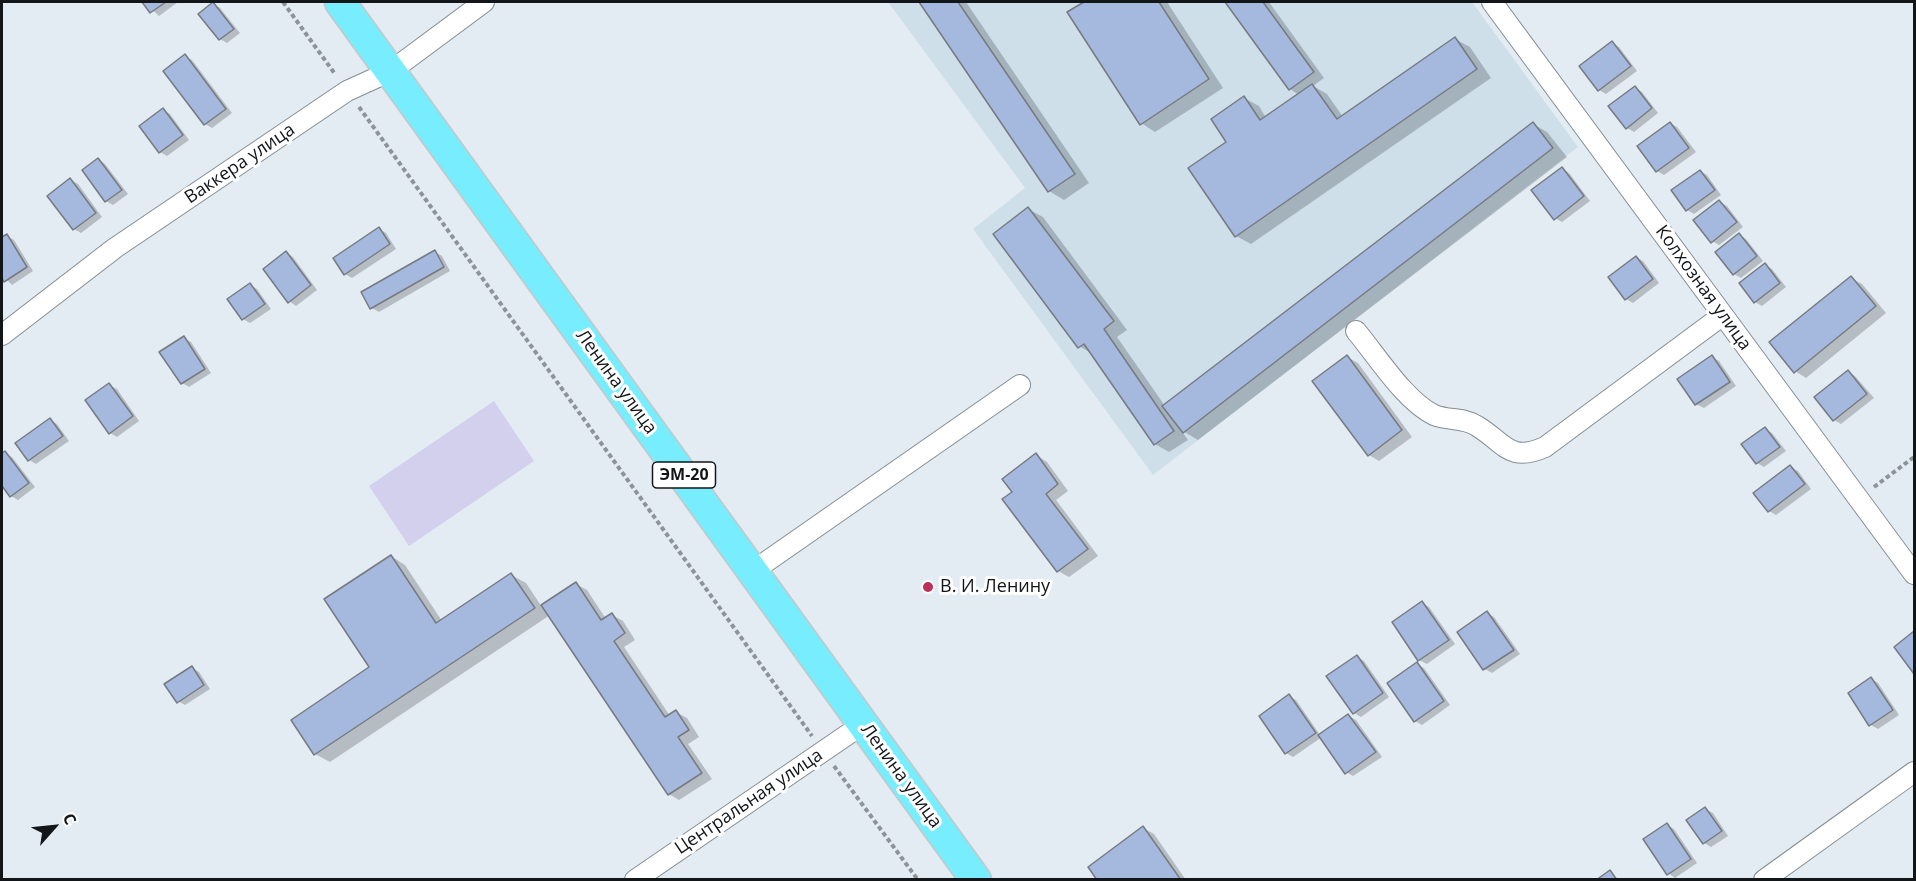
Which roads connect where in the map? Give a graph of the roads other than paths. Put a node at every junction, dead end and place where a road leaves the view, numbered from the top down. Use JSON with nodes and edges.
{"nodes":[{"id":1,"x":340,"y":2,"type":"edge"},
{"id":2,"x":484,"y":2,"type":"edge"},
{"id":3,"x":1492,"y":2,"type":"edge"},
{"id":4,"x":390,"y":71,"type":"junction"},
{"id":5,"x":1723,"y":315,"type":"junction"},
{"id":6,"x":1356,"y":332,"type":"dead end"},
{"id":7,"x":2,"y":336,"type":"edge"},
{"id":8,"x":1020,"y":385,"type":"dead end"},
{"id":9,"x":753,"y":571,"type":"junction"},
{"id":10,"x":1914,"y":574,"type":"edge"},
{"id":11,"x":863,"y":724,"type":"junction"},
{"id":12,"x":1914,"y":772,"type":"edge"},
{"id":13,"x":635,"y":879,"type":"edge"},
{"id":14,"x":976,"y":879,"type":"edge"},
{"id":15,"x":1764,"y":879,"type":"edge"}],
"edges":[{"from":1,"to":4,"type":"main road","name":"Ленина улица","number":"ЭМ-20"},
{"from":2,"to":4,"type":"street","name":"Ваккера улица"},
{"from":3,"to":5,"type":"street","name":"Колхозная улица"},
{"from":4,"to":7,"type":"street","name":"Ваккера улица"},
{"from":4,"to":9,"type":"main road","name":"Ленина улица","number":"ЭМ-20"},
{"from":5,"to":6,"type":"street"},
{"from":5,"to":10,"type":"street","name":"Колхозная улица"},
{"from":8,"to":9,"type":"street"},
{"from":9,"to":11,"type":"main road","name":"Ленина улица","number":"ЭМ-20"},
{"from":11,"to":13,"type":"street","name":"Центральная улица"},
{"from":11,"to":14,"type":"main road","name":"Ленина улица","number":"ЭМ-20"},
{"from":12,"to":15,"type":"street"}]}
